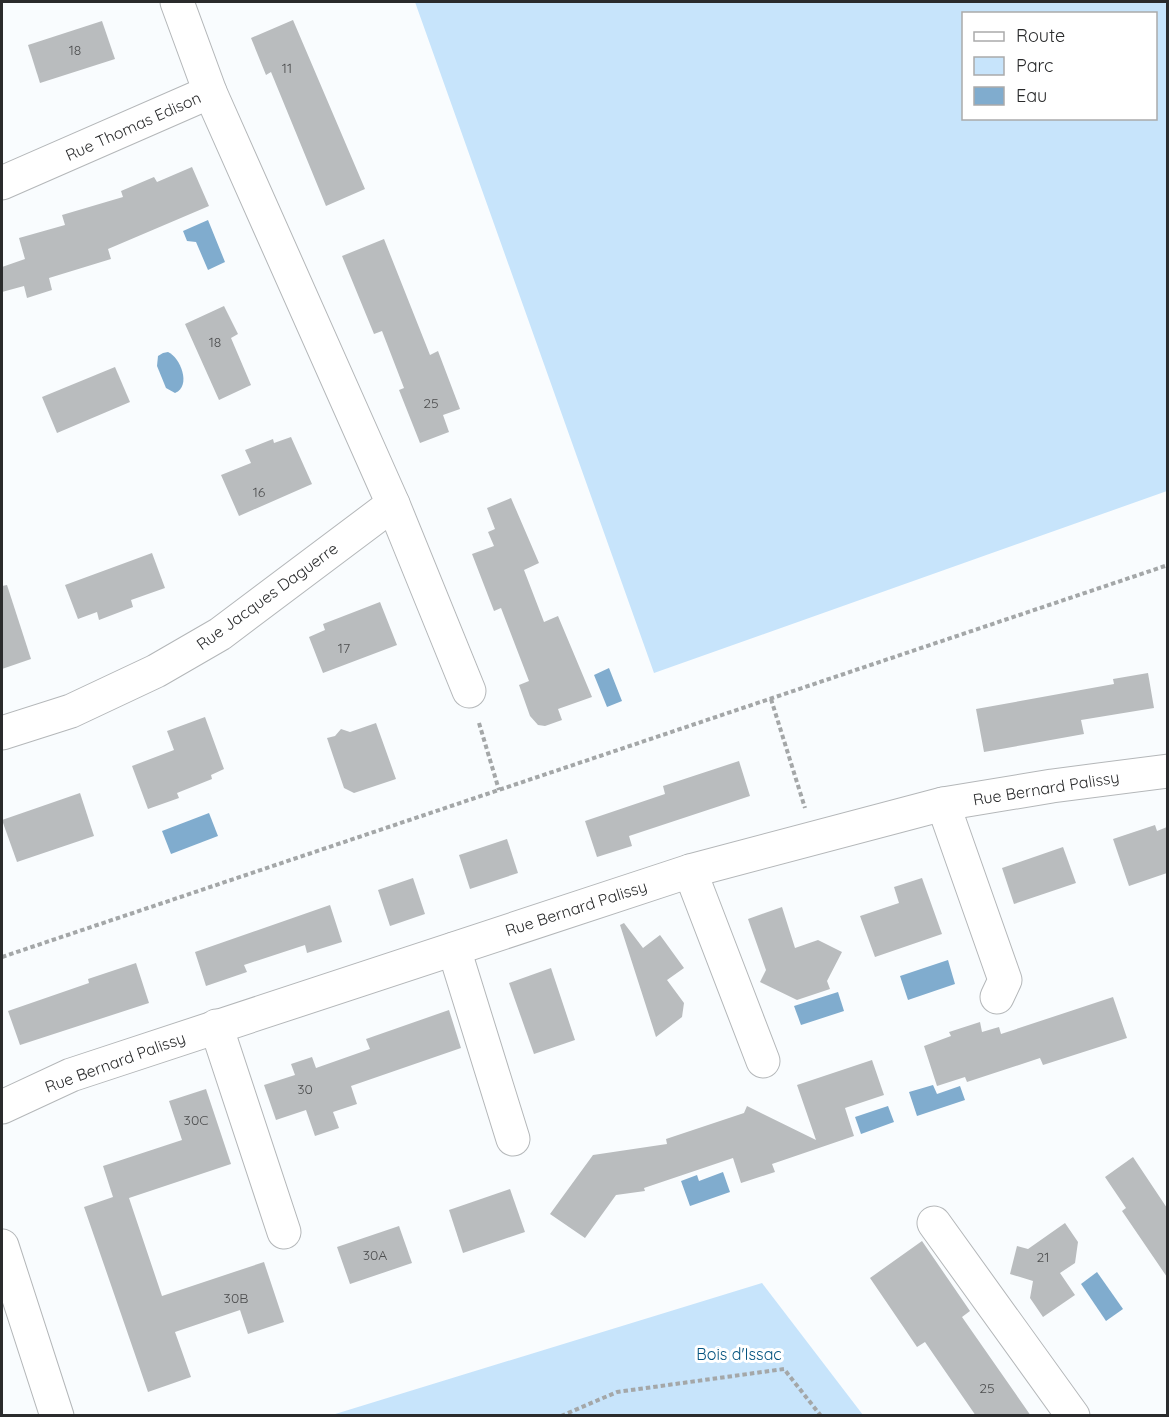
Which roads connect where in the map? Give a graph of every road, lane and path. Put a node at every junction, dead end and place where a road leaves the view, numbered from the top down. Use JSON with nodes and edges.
{"nodes":[{"id":1,"x":177,"y":2,"type":"edge"},
{"id":2,"x":210,"y":92,"type":"junction"},
{"id":3,"x":2,"y":183,"type":"edge"},
{"id":4,"x":393,"y":504,"type":"junction"},
{"id":5,"x":1167,"y":565,"type":"edge"},
{"id":6,"x":469,"y":691,"type":"joint"},
{"id":7,"x":771,"y":699,"type":"junction"},
{"id":8,"x":2,"y":733,"type":"edge"},
{"id":9,"x":1167,"y":771,"type":"edge"},
{"id":10,"x":499,"y":790,"type":"junction"},
{"id":11,"x":944,"y":804,"type":"junction"},
{"id":12,"x":815,"y":837,"type":"junction"},
{"id":13,"x":690,"y":871,"type":"junction"},
{"id":14,"x":454,"y":949,"type":"junction"},
{"id":15,"x":2,"y":957,"type":"edge"},
{"id":16,"x":997,"y":998,"type":"dead end"},
{"id":17,"x":216,"y":1026,"type":"junction"},
{"id":18,"x":763,"y":1061,"type":"dead end"},
{"id":19,"x":2,"y":1107,"type":"edge"},
{"id":20,"x":513,"y":1139,"type":"dead end"},
{"id":21,"x":934,"y":1223,"type":"dead end"},
{"id":22,"x":284,"y":1232,"type":"dead end"},
{"id":23,"x":2,"y":1246,"type":"edge"},
{"id":24,"x":57,"y":1416,"type":"edge"},
{"id":25,"x":561,"y":1416,"type":"edge"},
{"id":26,"x":821,"y":1416,"type":"edge"},
{"id":27,"x":1073,"y":1416,"type":"edge"}],
"edges":[{"from":1,"to":2,"type":"street","name":"Rue Thomas Edison"},
{"from":2,"to":3,"type":"street","name":"Rue Thomas Edison"},
{"from":2,"to":4,"type":"street"},
{"from":4,"to":6,"type":"street"},
{"from":4,"to":8,"type":"street","name":"Rue Jacques Daguerre"},
{"from":5,"to":7,"type":"path"},
{"from":6,"to":10,"type":"path"},
{"from":7,"to":10,"type":"path"},
{"from":7,"to":12,"type":"path"},
{"from":9,"to":11,"type":"street","name":"Rue Bernard Palissy"},
{"from":10,"to":15,"type":"path"},
{"from":11,"to":12,"type":"street","name":"Rue Bernard Palissy"},
{"from":11,"to":16,"type":"street"},
{"from":12,"to":13,"type":"street","name":"Rue Bernard Palissy"},
{"from":13,"to":14,"type":"street","name":"Rue Bernard Palissy"},
{"from":13,"to":18,"type":"street"},
{"from":14,"to":17,"type":"street","name":"Rue Bernard Palissy"},
{"from":14,"to":20,"type":"street"},
{"from":17,"to":19,"type":"street","name":"Rue Bernard Palissy"},
{"from":17,"to":22,"type":"street"},
{"from":21,"to":27,"type":"street"},
{"from":23,"to":24,"type":"street"},
{"from":25,"to":26,"type":"path"}]}
